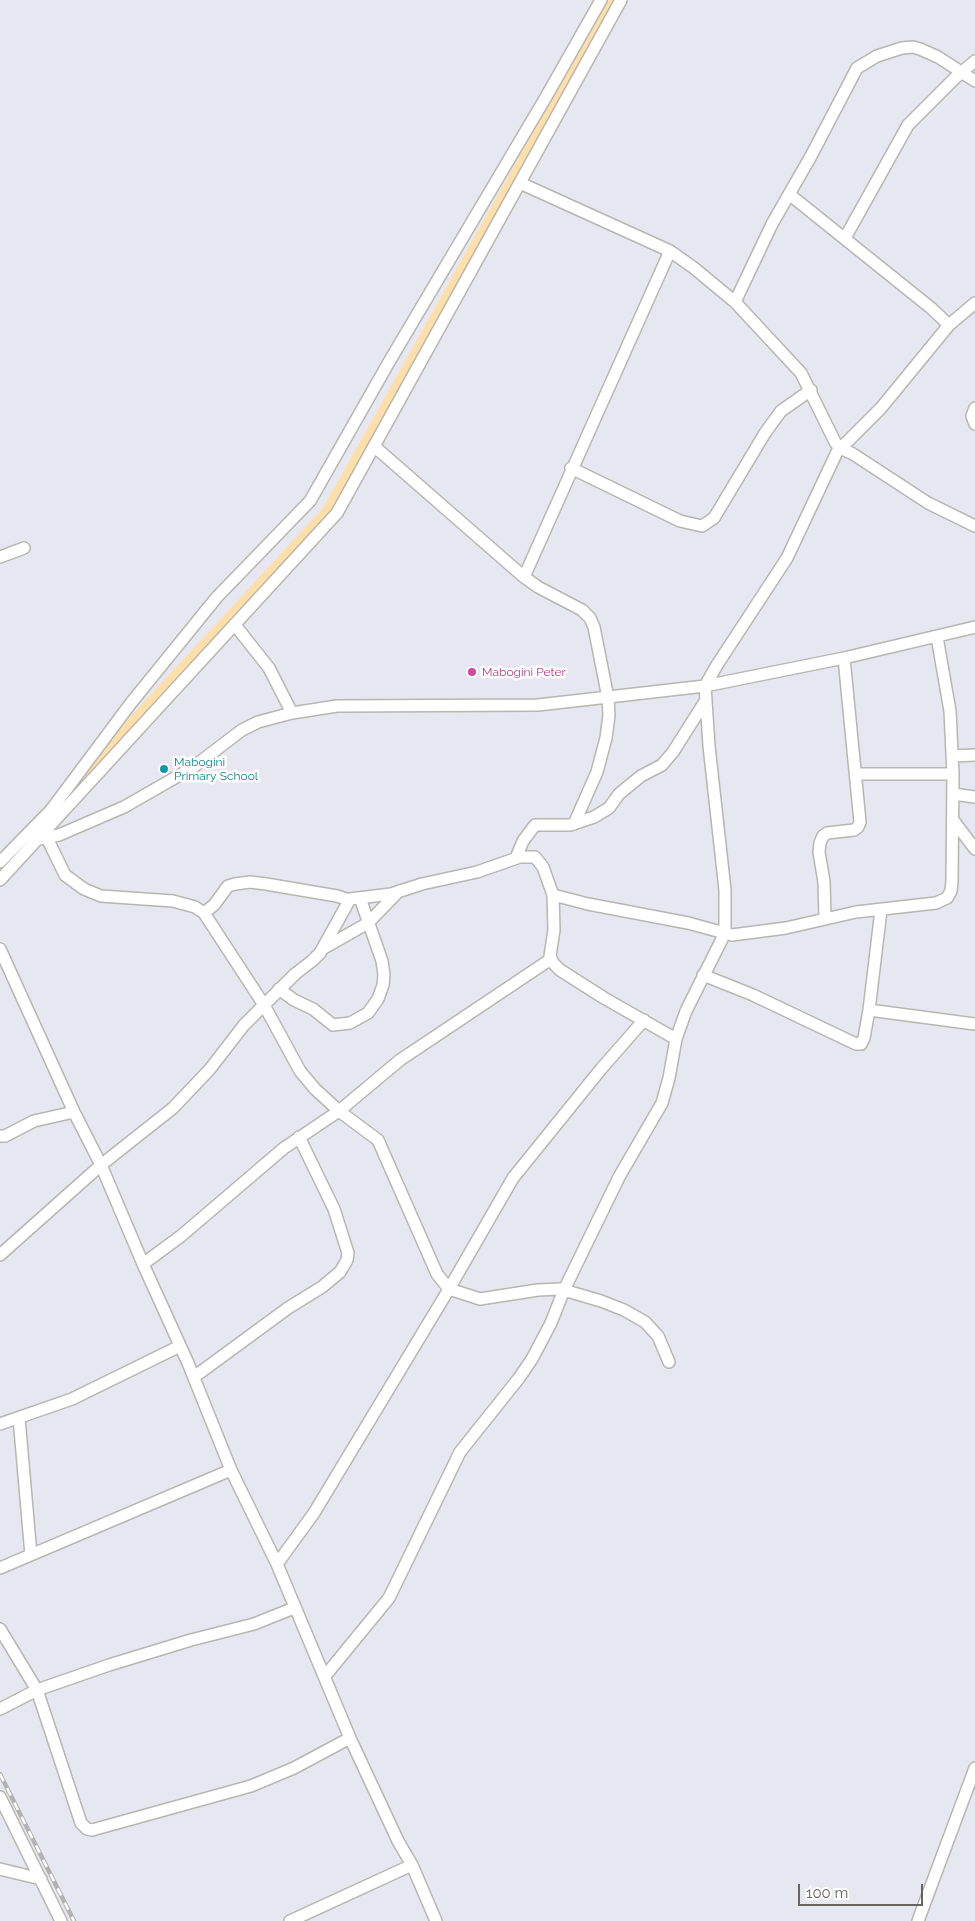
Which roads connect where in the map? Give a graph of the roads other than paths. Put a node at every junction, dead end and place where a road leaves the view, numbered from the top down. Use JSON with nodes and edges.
{"nodes":[{"id":1,"x":601,"y":0,"type":"edge"},
{"id":2,"x":622,"y":0,"type":"edge"},
{"id":3,"x":975,"y":61,"type":"edge"},
{"id":4,"x":962,"y":73,"type":"junction"},
{"id":5,"x":975,"y":81,"type":"edge"},
{"id":6,"x":520,"y":183,"type":"junction"},
{"id":7,"x":789,"y":194,"type":"junction"},
{"id":8,"x":844,"y":238,"type":"junction"},
{"id":9,"x":670,"y":251,"type":"junction"},
{"id":10,"x":735,"y":302,"type":"junction"},
{"id":11,"x":974,"y":305,"type":"edge"},
{"id":12,"x":949,"y":325,"type":"junction"},
{"id":13,"x":811,"y":390,"type":"junction"},
{"id":14,"x":975,"y":408,"type":"edge"},
{"id":15,"x":975,"y":424,"type":"edge"},
{"id":16,"x":375,"y":447,"type":"junction"},
{"id":17,"x":840,"y":448,"type":"junction"},
{"id":18,"x":572,"y":468,"type":"junction"},
{"id":19,"x":975,"y":526,"type":"edge"},
{"id":20,"x":24,"y":548,"type":"dead end"},
{"id":21,"x":0,"y":557,"type":"edge"},
{"id":22,"x":524,"y":577,"type":"junction"},
{"id":23,"x":235,"y":625,"type":"junction"},
{"id":24,"x":975,"y":628,"type":"edge"},
{"id":25,"x":937,"y":637,"type":"junction"},
{"id":26,"x":844,"y":658,"type":"junction"},
{"id":27,"x":705,"y":686,"type":"junction"},
{"id":28,"x":608,"y":698,"type":"junction"},
{"id":29,"x":706,"y":700,"type":"junction"},
{"id":30,"x":292,"y":713,"type":"junction"},
{"id":31,"x":975,"y":755,"type":"edge"},
{"id":32,"x":952,"y":756,"type":"junction"},
{"id":33,"x":856,"y":774,"type":"junction"},
{"id":34,"x":953,"y":774,"type":"junction"},
{"id":35,"x":953,"y":794,"type":"junction"},
{"id":36,"x":975,"y":797,"type":"edge"},
{"id":37,"x":953,"y":820,"type":"junction"},
{"id":38,"x":574,"y":824,"type":"junction"},
{"id":39,"x":43,"y":839,"type":"junction"},
{"id":40,"x":975,"y":849,"type":"edge"},
{"id":41,"x":516,"y":858,"type":"junction"},
{"id":42,"x":0,"y":862,"type":"edge"},
{"id":43,"x":0,"y":880,"type":"edge"},
{"id":44,"x":399,"y":891,"type":"junction"},
{"id":45,"x":553,"y":895,"type":"junction"},
{"id":46,"x":355,"y":899,"type":"junction"},
{"id":47,"x":881,"y":910,"type":"junction"},
{"id":48,"x":204,"y":913,"type":"junction"},
{"id":49,"x":826,"y":918,"type":"junction"},
{"id":50,"x":368,"y":923,"type":"junction"},
{"id":51,"x":725,"y":933,"type":"junction"},
{"id":52,"x":323,"y":948,"type":"junction"},
{"id":53,"x":0,"y":949,"type":"edge"},
{"id":54,"x":551,"y":959,"type":"junction"},
{"id":55,"x":703,"y":975,"type":"junction"},
{"id":56,"x":279,"y":989,"type":"junction"},
{"id":57,"x":264,"y":1005,"type":"junction"},
{"id":58,"x":869,"y":1010,"type":"junction"},
{"id":59,"x":644,"y":1020,"type":"junction"},
{"id":60,"x":975,"y":1024,"type":"edge"},
{"id":61,"x":676,"y":1038,"type":"junction"},
{"id":62,"x":339,"y":1111,"type":"junction"},
{"id":63,"x":74,"y":1112,"type":"junction"},
{"id":64,"x":0,"y":1136,"type":"edge"},
{"id":65,"x":299,"y":1137,"type":"junction"},
{"id":66,"x":101,"y":1165,"type":"junction"},
{"id":67,"x":0,"y":1256,"type":"edge"},
{"id":68,"x":143,"y":1264,"type":"junction"},
{"id":69,"x":449,"y":1289,"type":"junction"},
{"id":70,"x":564,"y":1290,"type":"junction"},
{"id":71,"x":180,"y":1346,"type":"junction"},
{"id":72,"x":670,"y":1362,"type":"dead end"},
{"id":73,"x":194,"y":1378,"type":"junction"},
{"id":74,"x":19,"y":1418,"type":"junction"},
{"id":75,"x":0,"y":1424,"type":"edge"},
{"id":76,"x":230,"y":1470,"type":"junction"},
{"id":77,"x":31,"y":1555,"type":"junction"},
{"id":78,"x":276,"y":1564,"type":"junction"},
{"id":79,"x":0,"y":1568,"type":"edge"},
{"id":80,"x":294,"y":1608,"type":"junction"},
{"id":81,"x":0,"y":1629,"type":"edge"},
{"id":82,"x":325,"y":1676,"type":"junction"},
{"id":83,"x":37,"y":1690,"type":"junction"},
{"id":84,"x":0,"y":1709,"type":"edge"},
{"id":85,"x":350,"y":1738,"type":"junction"},
{"id":86,"x":975,"y":1768,"type":"edge"},
{"id":87,"x":0,"y":1797,"type":"edge"},
{"id":88,"x":412,"y":1865,"type":"junction"},
{"id":89,"x":0,"y":1870,"type":"edge"},
{"id":90,"x":40,"y":1879,"type":"junction"},
{"id":91,"x":61,"y":1921,"type":"edge"},
{"id":92,"x":290,"y":1921,"type":"edge"},
{"id":93,"x":436,"y":1921,"type":"edge"},
{"id":94,"x":918,"y":1921,"type":"edge"}],
"edges":[{"from":1,"to":42,"type":"street"},
{"from":2,"to":6,"type":"street"},
{"from":3,"to":4,"type":"street"},
{"from":4,"to":5,"type":"street"},
{"from":4,"to":7,"type":"street"},
{"from":4,"to":8,"type":"street"},
{"from":6,"to":9,"type":"street"},
{"from":6,"to":16,"type":"street"},
{"from":7,"to":8,"type":"street"},
{"from":7,"to":10,"type":"street"},
{"from":8,"to":12,"type":"street"},
{"from":9,"to":10,"type":"street"},
{"from":9,"to":18,"type":"street"},
{"from":10,"to":13,"type":"street"},
{"from":11,"to":12,"type":"street"},
{"from":12,"to":17,"type":"street"},
{"from":13,"to":17,"type":"street"},
{"from":13,"to":18,"type":"street"},
{"from":14,"to":15,"type":"street"},
{"from":16,"to":22,"type":"street"},
{"from":16,"to":23,"type":"street"},
{"from":17,"to":19,"type":"street"},
{"from":17,"to":27,"type":"street"},
{"from":18,"to":22,"type":"street"},
{"from":20,"to":21,"type":"street"},
{"from":22,"to":28,"type":"street"},
{"from":23,"to":30,"type":"street"},
{"from":23,"to":39,"type":"street"},
{"from":24,"to":25,"type":"street"},
{"from":25,"to":26,"type":"street"},
{"from":25,"to":32,"type":"street"},
{"from":26,"to":27,"type":"street"},
{"from":26,"to":33,"type":"street"},
{"from":27,"to":28,"type":"street"},
{"from":27,"to":29,"type":"street"},
{"from":28,"to":30,"type":"street"},
{"from":28,"to":38,"type":"street"},
{"from":29,"to":38,"type":"street"},
{"from":29,"to":51,"type":"street"},
{"from":30,"to":39,"type":"street"},
{"from":31,"to":32,"type":"street"},
{"from":32,"to":34,"type":"street"},
{"from":33,"to":34,"type":"street"},
{"from":33,"to":49,"type":"street"},
{"from":34,"to":35,"type":"street"},
{"from":35,"to":36,"type":"street"},
{"from":35,"to":37,"type":"street"},
{"from":37,"to":40,"type":"street"},
{"from":37,"to":47,"type":"street"},
{"from":38,"to":41,"type":"street"},
{"from":39,"to":43,"type":"street"},
{"from":39,"to":48,"type":"street"},
{"from":41,"to":44,"type":"street"},
{"from":41,"to":45,"type":"street"},
{"from":44,"to":46,"type":"street"},
{"from":44,"to":50,"type":"street"},
{"from":45,"to":51,"type":"street"},
{"from":45,"to":54,"type":"street"},
{"from":46,"to":48,"type":"street"},
{"from":46,"to":50,"type":"street"},
{"from":46,"to":52,"type":"street"},
{"from":47,"to":49,"type":"street"},
{"from":47,"to":58,"type":"street"},
{"from":48,"to":57,"type":"street"},
{"from":49,"to":51,"type":"street"},
{"from":50,"to":52,"type":"street"},
{"from":50,"to":56,"type":"street"},
{"from":51,"to":55,"type":"street"},
{"from":52,"to":56,"type":"street"},
{"from":53,"to":63,"type":"street"},
{"from":54,"to":59,"type":"street"},
{"from":54,"to":62,"type":"street"},
{"from":55,"to":58,"type":"street"},
{"from":55,"to":61,"type":"street"},
{"from":56,"to":57,"type":"street"},
{"from":57,"to":62,"type":"street"},
{"from":57,"to":66,"type":"street"},
{"from":58,"to":60,"type":"street"},
{"from":59,"to":61,"type":"street"},
{"from":59,"to":69,"type":"street"},
{"from":61,"to":70,"type":"street"},
{"from":62,"to":65,"type":"street"},
{"from":62,"to":69,"type":"street"},
{"from":63,"to":64,"type":"street"},
{"from":63,"to":66,"type":"street"},
{"from":65,"to":68,"type":"street"},
{"from":65,"to":73,"type":"street"},
{"from":66,"to":67,"type":"street"},
{"from":66,"to":68,"type":"street"},
{"from":68,"to":71,"type":"street"},
{"from":69,"to":70,"type":"street"},
{"from":69,"to":78,"type":"street"},
{"from":70,"to":72,"type":"street"},
{"from":70,"to":82,"type":"street"},
{"from":71,"to":73,"type":"street"},
{"from":71,"to":74,"type":"street"},
{"from":73,"to":76,"type":"street"},
{"from":74,"to":75,"type":"street"},
{"from":74,"to":77,"type":"street"},
{"from":76,"to":77,"type":"street"},
{"from":76,"to":78,"type":"street"},
{"from":77,"to":79,"type":"street"},
{"from":78,"to":80,"type":"street"},
{"from":80,"to":82,"type":"street"},
{"from":80,"to":83,"type":"street"},
{"from":81,"to":83,"type":"street"},
{"from":82,"to":85,"type":"street"},
{"from":83,"to":84,"type":"street"},
{"from":83,"to":85,"type":"street"},
{"from":85,"to":88,"type":"street"},
{"from":86,"to":94,"type":"street"},
{"from":87,"to":90,"type":"street"},
{"from":88,"to":92,"type":"street"},
{"from":88,"to":93,"type":"street"},
{"from":89,"to":90,"type":"street"},
{"from":90,"to":91,"type":"street"}]}
